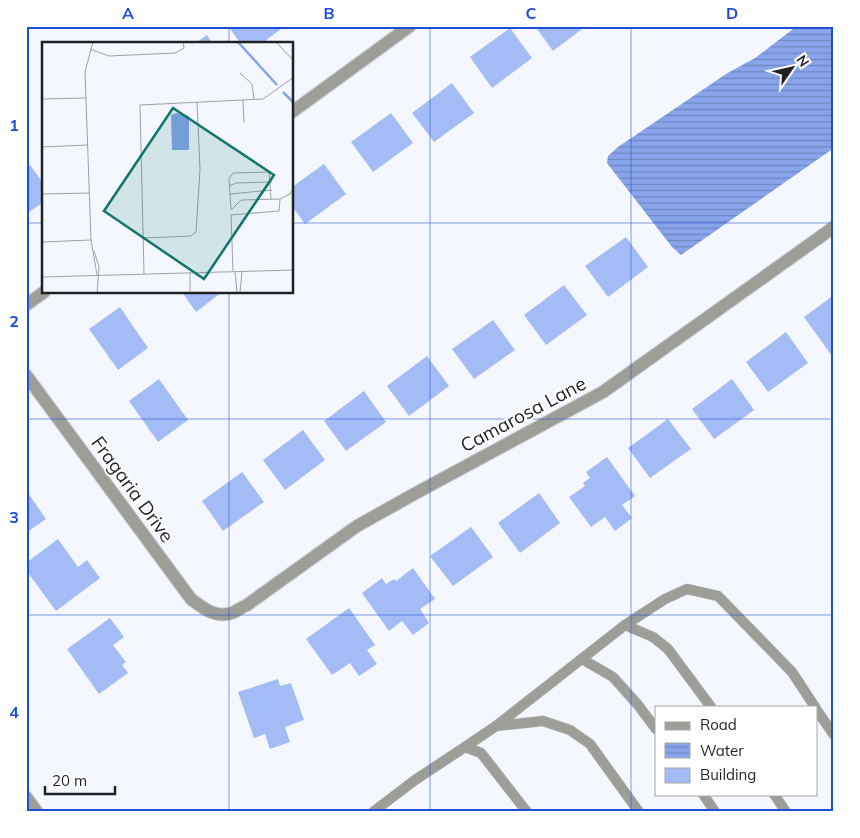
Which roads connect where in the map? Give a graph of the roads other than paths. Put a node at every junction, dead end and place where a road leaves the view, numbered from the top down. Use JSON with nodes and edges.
{"nodes":[{"id":1,"x":410,"y":26,"type":"edge"},
{"id":2,"x":294,"y":111,"type":"edge"},
{"id":3,"x":834,"y":227,"type":"edge"},
{"id":4,"x":42,"y":294,"type":"edge"},
{"id":5,"x":26,"y":306,"type":"edge"},
{"id":6,"x":26,"y":375,"type":"edge"},
{"id":7,"x":218,"y":614,"type":"joint"},
{"id":8,"x":625,"y":625,"type":"junction"},
{"id":9,"x":582,"y":659,"type":"junction"},
{"id":10,"x":710,"y":706,"type":"edge"},
{"id":11,"x":815,"y":706,"type":"edge"},
{"id":12,"x":818,"y":711,"type":"edge"},
{"id":13,"x":496,"y":726,"type":"junction"},
{"id":14,"x":655,"y":728,"type":"edge"},
{"id":15,"x":834,"y":735,"type":"edge"},
{"id":16,"x":464,"y":748,"type":"junction"},
{"id":17,"x":704,"y":796,"type":"edge"},
{"id":18,"x":775,"y":796,"type":"edge"},
{"id":19,"x":26,"y":797,"type":"edge"},
{"id":20,"x":36,"y":812,"type":"edge"},
{"id":21,"x":373,"y":812,"type":"edge"},
{"id":22,"x":527,"y":812,"type":"edge"},
{"id":23,"x":639,"y":812,"type":"edge"},
{"id":24,"x":715,"y":812,"type":"edge"},
{"id":25,"x":786,"y":812,"type":"edge"}],
"edges":[{"from":1,"to":2,"type":"street"},
{"from":3,"to":7,"type":"street","name":"Camarosa Lane"},
{"from":4,"to":5,"type":"street"},
{"from":6,"to":7,"type":"street","name":"Fragaria Drive"},
{"from":8,"to":9,"type":"lane"},
{"from":8,"to":10,"type":"lane"},
{"from":8,"to":11,"type":"lane"},
{"from":9,"to":13,"type":"lane"},
{"from":9,"to":14,"type":"lane"},
{"from":12,"to":15,"type":"lane"},
{"from":13,"to":16,"type":"lane"},
{"from":13,"to":23,"type":"lane"},
{"from":16,"to":21,"type":"lane"},
{"from":16,"to":22,"type":"lane"},
{"from":17,"to":24,"type":"lane"},
{"from":18,"to":25,"type":"lane"},
{"from":19,"to":20,"type":"street"}]}
